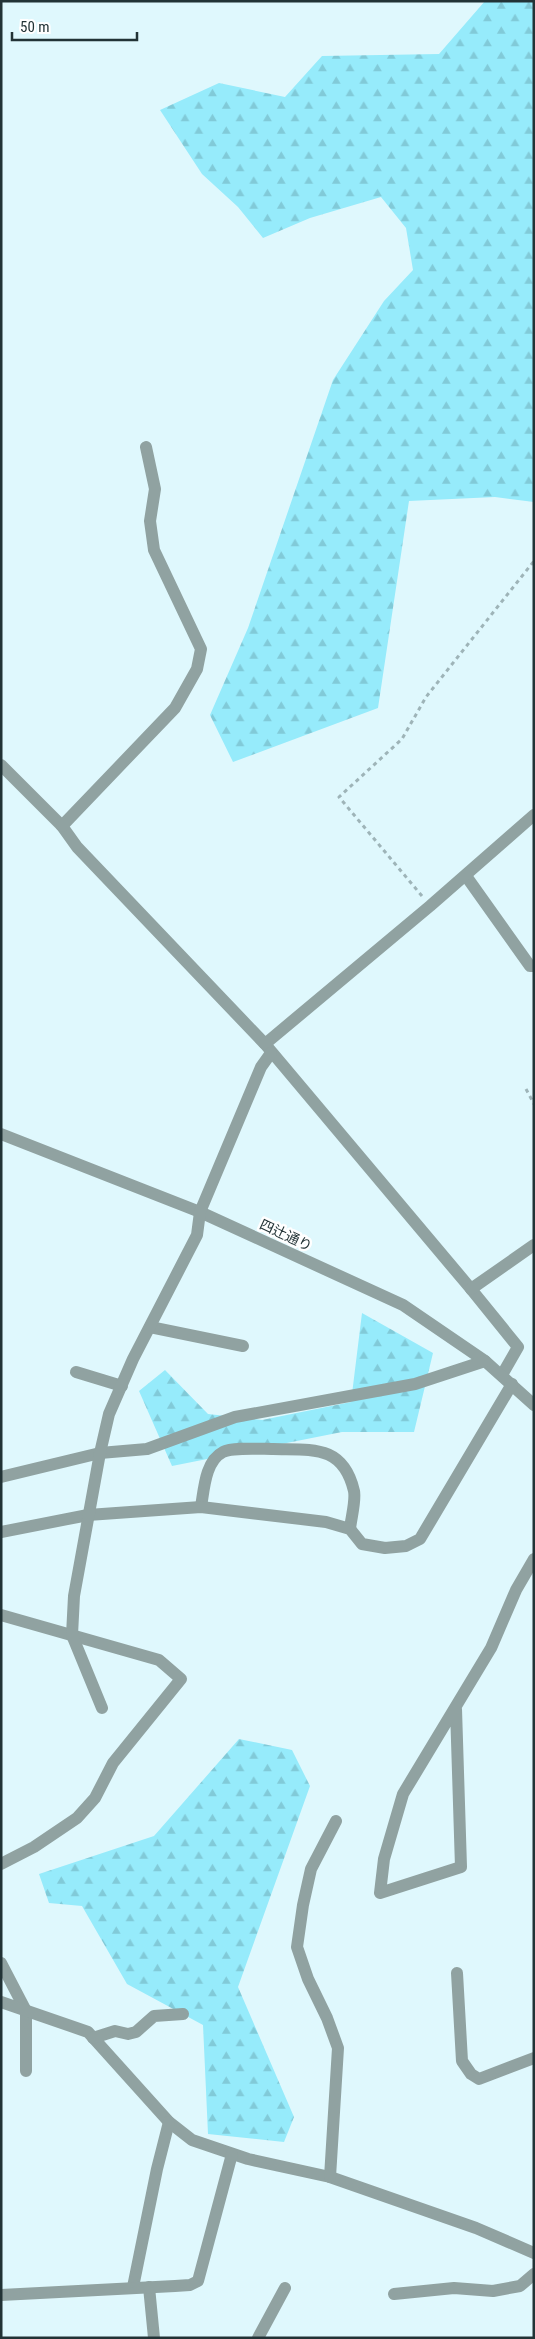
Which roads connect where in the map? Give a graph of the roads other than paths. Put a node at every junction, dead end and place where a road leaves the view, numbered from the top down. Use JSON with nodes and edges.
{"nodes":[{"id":1,"x":146,"y":447,"type":"dead end"},
{"id":2,"x":1,"y":765,"type":"edge"},
{"id":3,"x":534,"y":815,"type":"edge"},
{"id":4,"x":62,"y":826,"type":"junction"},
{"id":5,"x":466,"y":876,"type":"junction"},
{"id":6,"x":534,"y":966,"type":"edge"},
{"id":7,"x":268,"y":1048,"type":"junction"},
{"id":8,"x":1,"y":1134,"type":"edge"},
{"id":9,"x":200,"y":1212,"type":"junction"},
{"id":10,"x":534,"y":1244,"type":"edge"},
{"id":11,"x":471,"y":1289,"type":"junction"},
{"id":12,"x":150,"y":1327,"type":"junction"},
{"id":13,"x":242,"y":1346,"type":"dead end"},
{"id":14,"x":485,"y":1361,"type":"junction"},
{"id":15,"x":76,"y":1372,"type":"dead end"},
{"id":16,"x":502,"y":1375,"type":"junction"},
{"id":17,"x":512,"y":1384,"type":"junction"},
{"id":18,"x":122,"y":1386,"type":"junction"},
{"id":19,"x":534,"y":1405,"type":"edge"},
{"id":20,"x":100,"y":1453,"type":"junction"},
{"id":21,"x":1,"y":1477,"type":"edge"},
{"id":22,"x":201,"y":1506,"type":"junction"},
{"id":23,"x":88,"y":1515,"type":"junction"},
{"id":24,"x":350,"y":1529,"type":"junction"},
{"id":25,"x":1,"y":1532,"type":"edge"},
{"id":26,"x":534,"y":1559,"type":"edge"},
{"id":27,"x":1,"y":1615,"type":"edge"},
{"id":28,"x":72,"y":1635,"type":"junction"},
{"id":29,"x":102,"y":1708,"type":"dead end"},
{"id":30,"x":456,"y":1709,"type":"junction"},
{"id":31,"x":336,"y":1821,"type":"dead end"},
{"id":32,"x":1,"y":1864,"type":"edge"},
{"id":33,"x":1,"y":1963,"type":"edge"},
{"id":34,"x":457,"y":1973,"type":"dead end"},
{"id":35,"x":1,"y":2002,"type":"edge"},
{"id":36,"x":26,"y":2011,"type":"junction"},
{"id":37,"x":183,"y":2014,"type":"dead end"},
{"id":38,"x":93,"y":2038,"type":"junction"},
{"id":39,"x":534,"y":2058,"type":"edge"},
{"id":40,"x":26,"y":2071,"type":"dead end"},
{"id":41,"x":169,"y":2122,"type":"junction"},
{"id":42,"x":232,"y":2154,"type":"junction"},
{"id":43,"x":330,"y":2177,"type":"junction"},
{"id":44,"x":534,"y":2253,"type":"edge"},
{"id":45,"x":534,"y":2274,"type":"edge"},
{"id":46,"x":133,"y":2287,"type":"junction"},
{"id":47,"x":149,"y":2287,"type":"junction"},
{"id":48,"x":284,"y":2288,"type":"dead end"},
{"id":49,"x":1,"y":2294,"type":"edge"},
{"id":50,"x":394,"y":2294,"type":"dead end"},
{"id":51,"x":154,"y":2338,"type":"edge"},
{"id":52,"x":258,"y":2338,"type":"edge"}],
"edges":[{"from":1,"to":4,"type":"street"},
{"from":2,"to":4,"type":"street"},
{"from":3,"to":5,"type":"street"},
{"from":4,"to":7,"type":"street"},
{"from":5,"to":6,"type":"street"},
{"from":5,"to":7,"type":"street"},
{"from":7,"to":9,"type":"street"},
{"from":7,"to":11,"type":"street"},
{"from":8,"to":9,"type":"street","name":"四辻通り"},
{"from":9,"to":12,"type":"street"},
{"from":9,"to":14,"type":"street","name":"四辻通り"},
{"from":10,"to":11,"type":"street"},
{"from":11,"to":16,"type":"street"},
{"from":12,"to":13,"type":"street"},
{"from":12,"to":18,"type":"street"},
{"from":14,"to":16,"type":"street","name":"四辻通り"},
{"from":14,"to":20,"type":"street"},
{"from":15,"to":18,"type":"street"},
{"from":16,"to":17,"type":"street","name":"四辻通り"},
{"from":17,"to":19,"type":"street","name":"四辻通り"},
{"from":17,"to":24,"type":"street"},
{"from":18,"to":20,"type":"street"},
{"from":20,"to":21,"type":"street"},
{"from":20,"to":23,"type":"street"},
{"from":22,"to":23,"type":"street"},
{"from":22,"to":24,"type":"street"},
{"from":22,"to":24,"type":"street"},
{"from":23,"to":25,"type":"street"},
{"from":23,"to":28,"type":"street"},
{"from":26,"to":30,"type":"street"},
{"from":27,"to":28,"type":"street"},
{"from":28,"to":29,"type":"street"},
{"from":28,"to":32,"type":"street"},
{"from":30,"to":30,"type":"street"},
{"from":31,"to":43,"type":"street"},
{"from":33,"to":36,"type":"street"},
{"from":34,"to":39,"type":"street"},
{"from":35,"to":36,"type":"street"},
{"from":36,"to":38,"type":"street"},
{"from":36,"to":40,"type":"street"},
{"from":37,"to":38,"type":"street"},
{"from":38,"to":41,"type":"street"},
{"from":41,"to":42,"type":"street"},
{"from":41,"to":46,"type":"street"},
{"from":42,"to":43,"type":"street"},
{"from":42,"to":47,"type":"street"},
{"from":43,"to":44,"type":"street"},
{"from":45,"to":50,"type":"street"},
{"from":46,"to":47,"type":"street"},
{"from":46,"to":49,"type":"street"},
{"from":47,"to":51,"type":"street"},
{"from":48,"to":52,"type":"street"}]}
